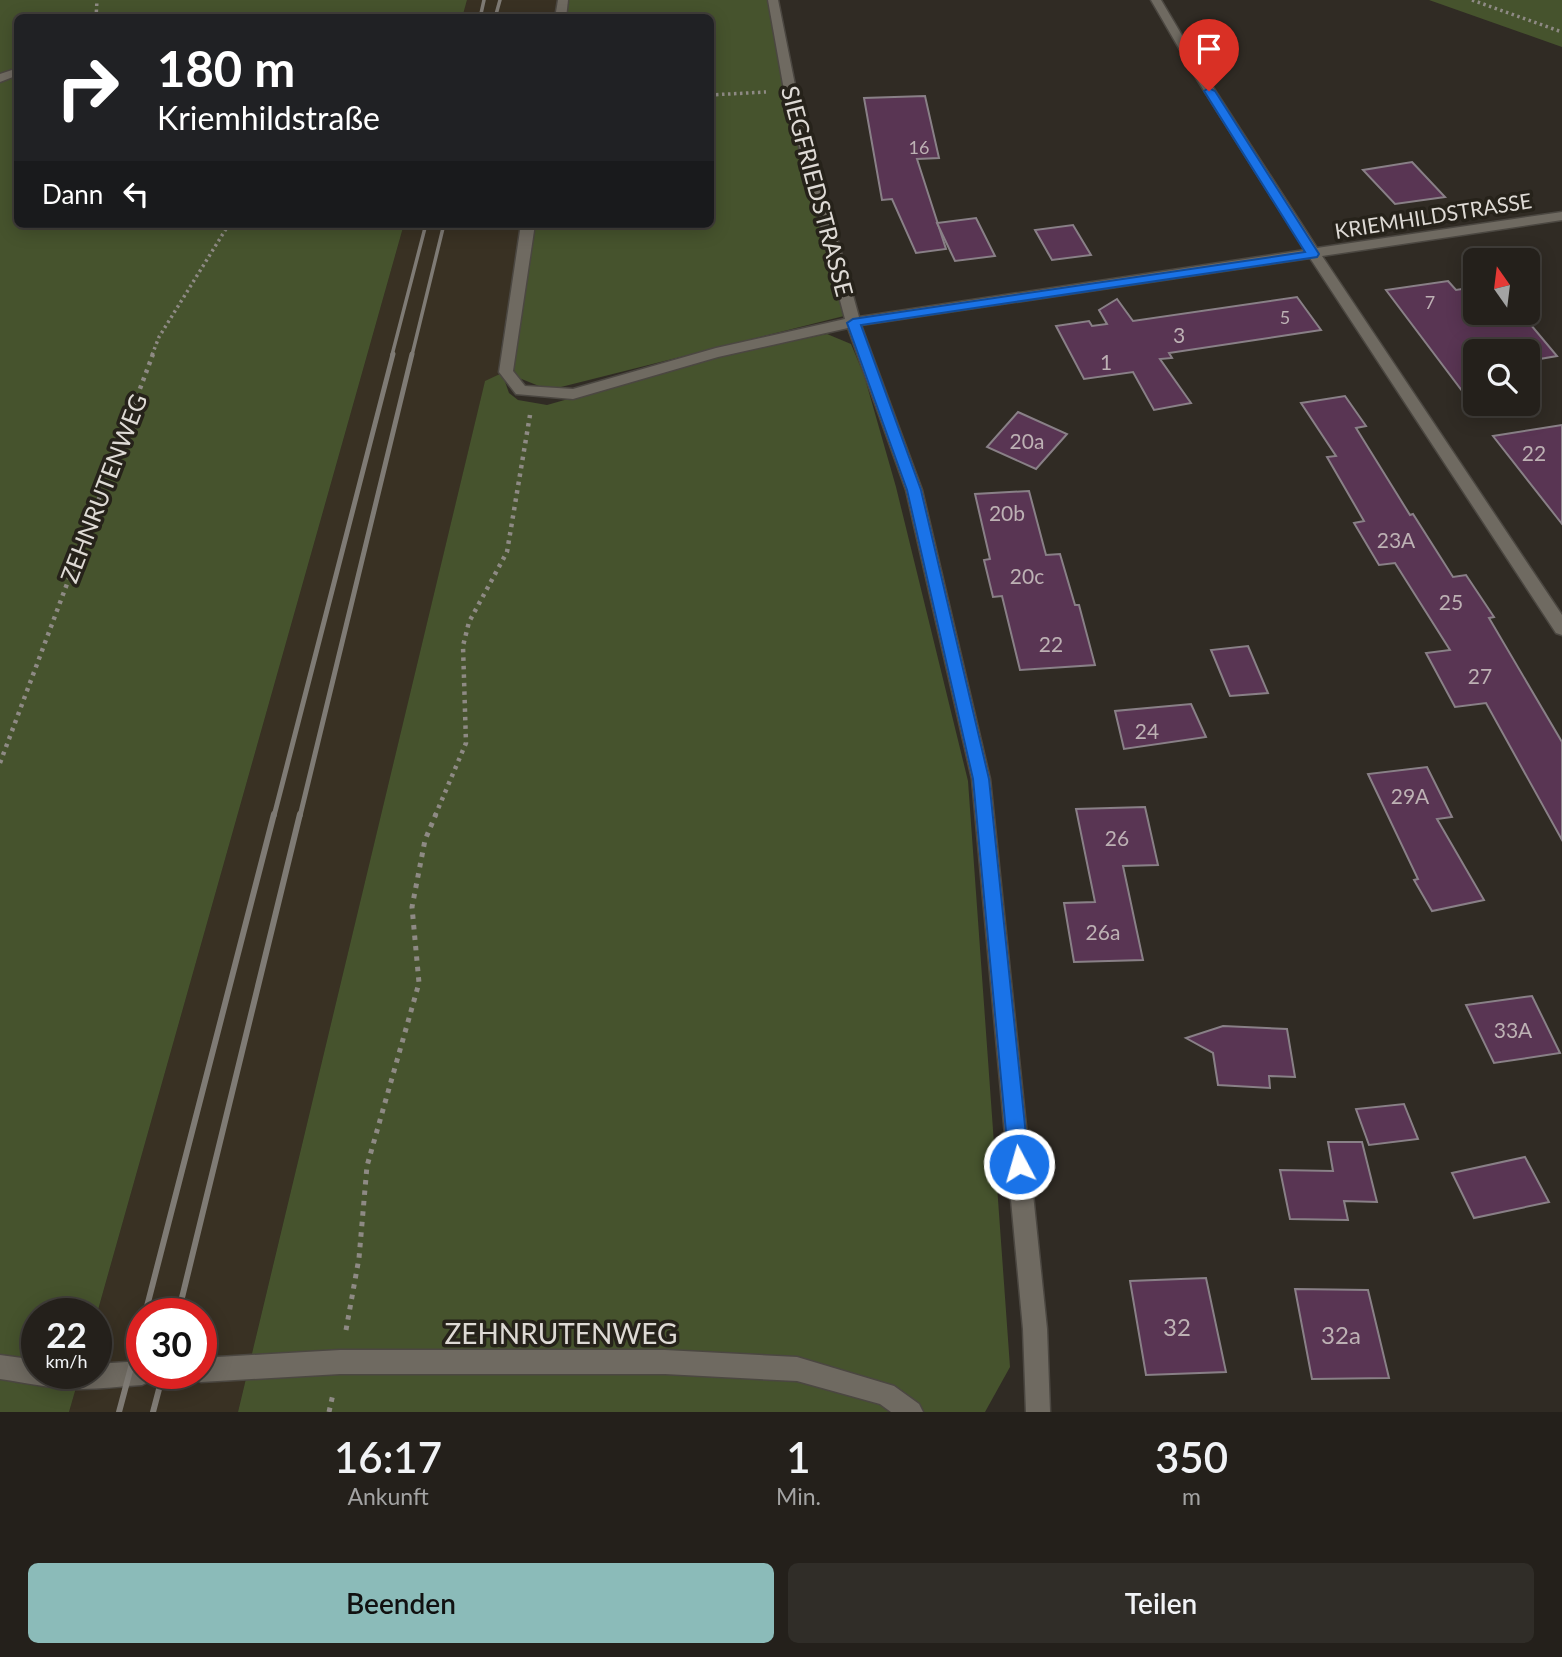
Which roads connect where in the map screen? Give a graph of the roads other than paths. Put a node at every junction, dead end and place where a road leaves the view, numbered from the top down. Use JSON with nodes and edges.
{"nodes":[{"id":1,"x":773,"y":0,"type":"edge"},
{"id":2,"x":1156,"y":0,"type":"edge"},
{"id":3,"x":1562,"y":216,"type":"edge"},
{"id":4,"x":527,"y":228,"type":"edge"},
{"id":5,"x":1313,"y":254,"type":"junction"},
{"id":6,"x":853,"y":323,"type":"junction"},
{"id":7,"x":1562,"y":629,"type":"edge"},
{"id":8,"x":0,"y":1367,"type":"edge"},
{"id":9,"x":217,"y":1369,"type":"edge"},
{"id":10,"x":21,"y":1370,"type":"edge"},
{"id":11,"x":911,"y":1412,"type":"edge"},
{"id":12,"x":1038,"y":1412,"type":"edge"}],
"edges":[{"from":1,"to":6,"type":"street","name":"SIEGFRIEDSTRASSE"},
{"from":2,"to":5,"type":"street"},
{"from":3,"to":5,"type":"street","name":"KRIEMHILDSTRASSE"},
{"from":4,"to":6,"type":"street","name":"KRIEMHILDSTRASSE"},
{"from":5,"to":6,"type":"street","name":"KRIEMHILDSTRASSE"},
{"from":5,"to":7,"type":"street"},
{"from":6,"to":12,"type":"street","name":"SIEGFRIEDSTRASSE"},
{"from":8,"to":10,"type":"street"},
{"from":9,"to":11,"type":"street","name":"ZEHNRUTENWEG"}]}
